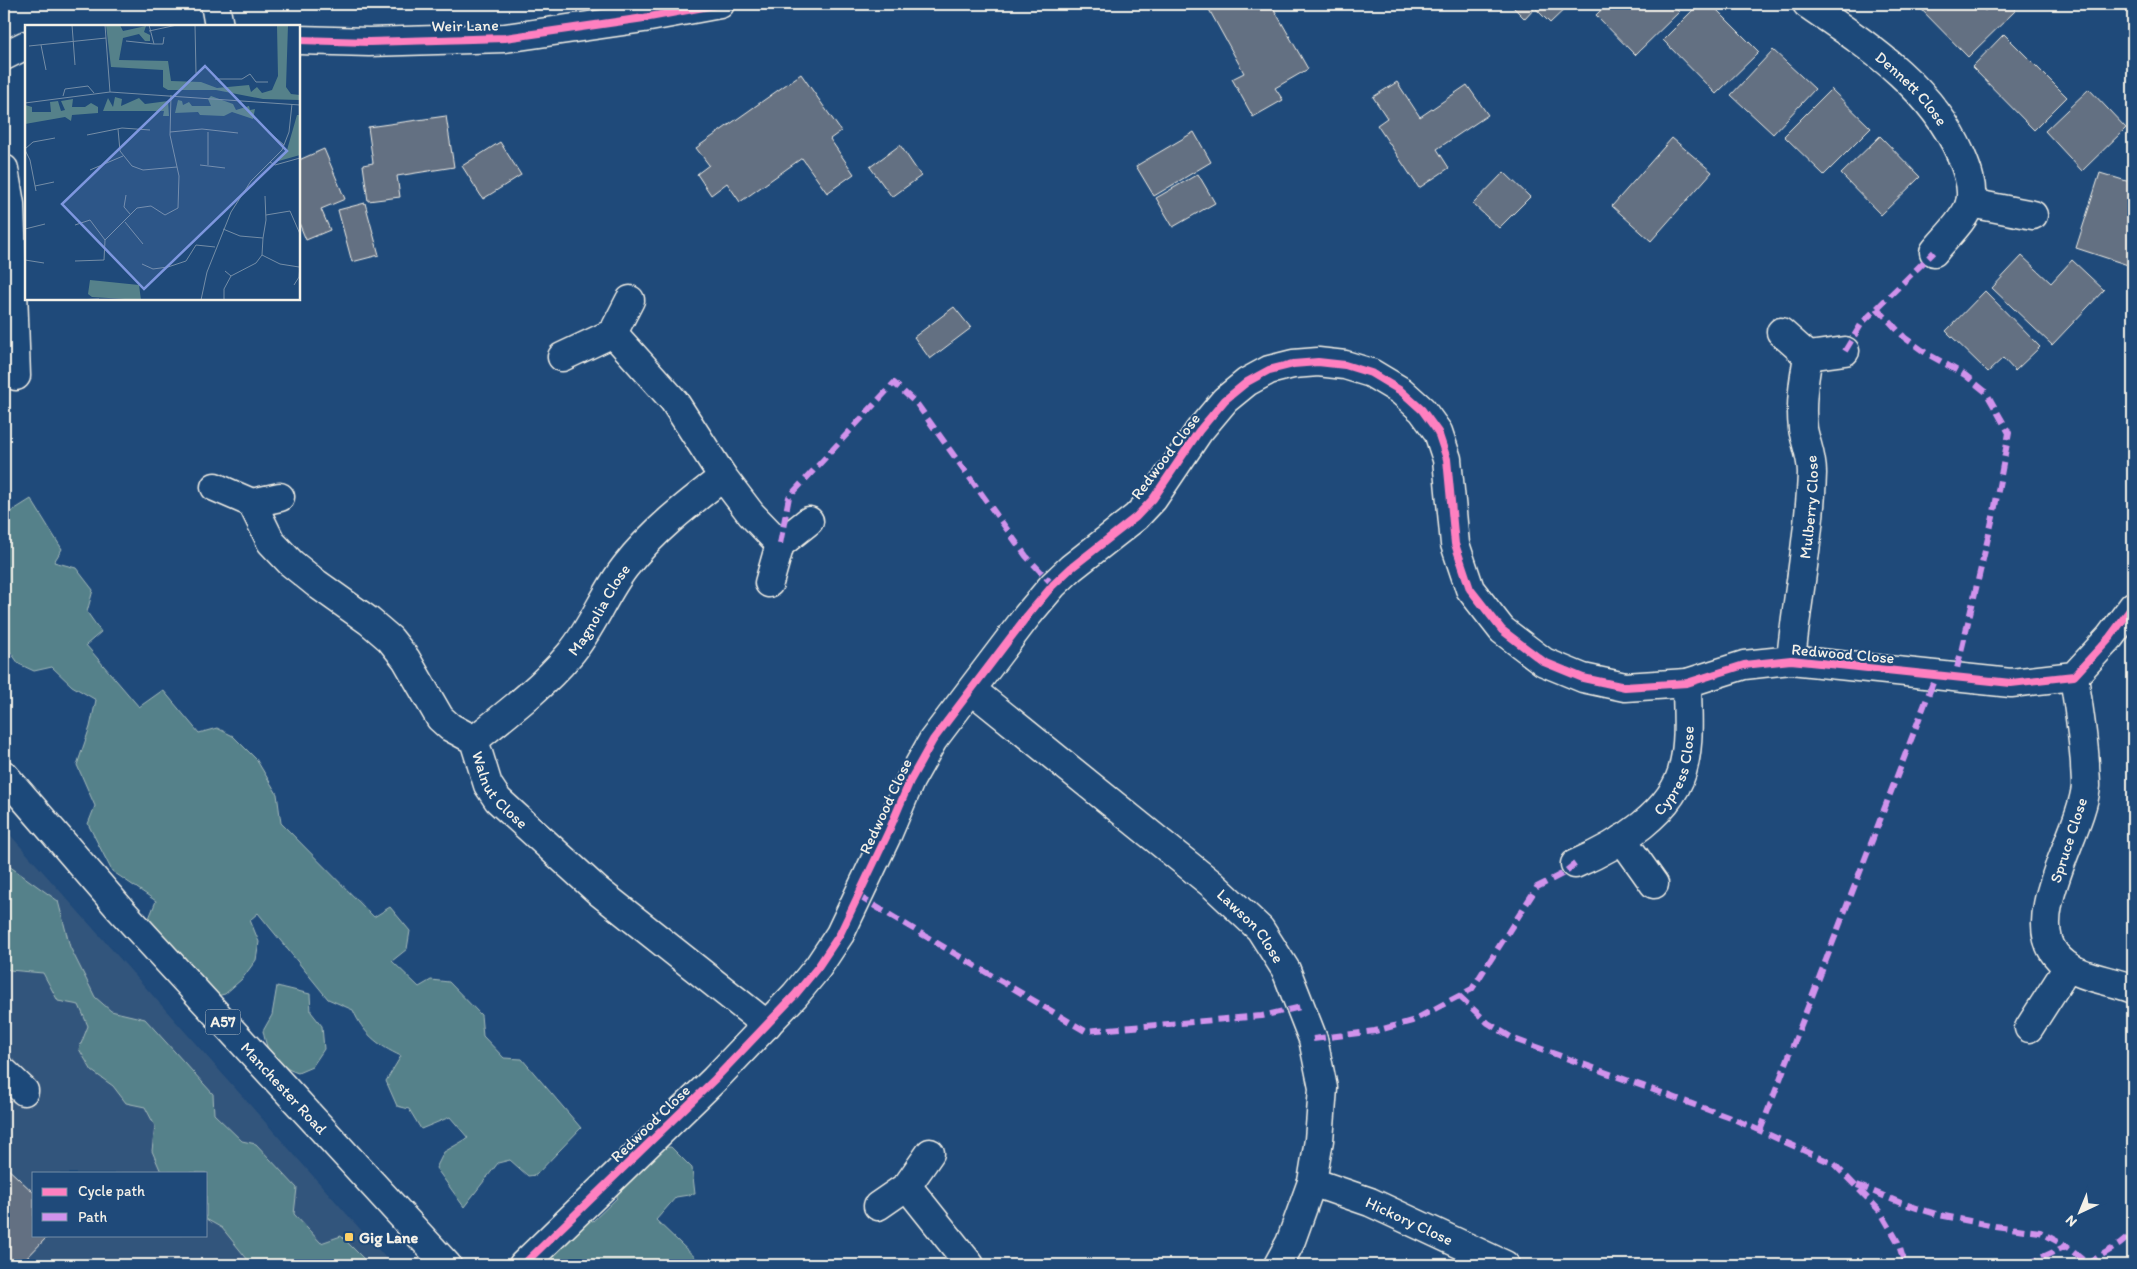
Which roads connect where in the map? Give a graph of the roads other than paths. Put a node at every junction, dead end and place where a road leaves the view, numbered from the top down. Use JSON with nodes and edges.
{"nodes":[{"id":1,"x":215,"y":4,"type":"edge"},
{"id":2,"x":720,"y":4,"type":"edge"},
{"id":3,"x":1807,"y":4,"type":"edge"},
{"id":4,"x":219,"y":25,"type":"edge"},
{"id":5,"x":300,"y":40,"type":"edge"},
{"id":6,"x":25,"y":46,"type":"edge"},
{"id":7,"x":4,"y":56,"type":"edge"},
{"id":8,"x":4,"y":168,"type":"edge"},
{"id":9,"x":1970,"y":203,"type":"junction"},
{"id":10,"x":2033,"y":215,"type":"dead end"},
{"id":11,"x":1934,"y":252,"type":"dead end"},
{"id":12,"x":630,"y":300,"type":"dead end"},
{"id":13,"x":1780,"y":332,"type":"dead end"},
{"id":14,"x":613,"y":333,"type":"junction"},
{"id":15,"x":1845,"y":351,"type":"dead end"},
{"id":16,"x":1808,"y":356,"type":"junction"},
{"id":17,"x":562,"y":357,"type":"dead end"},
{"id":18,"x":16,"y":376,"type":"dead end"},
{"id":19,"x":723,"y":477,"type":"junction"},
{"id":20,"x":215,"y":487,"type":"dead end"},
{"id":21,"x":280,"y":497,"type":"dead end"},
{"id":22,"x":252,"y":503,"type":"junction"},
{"id":23,"x":808,"y":520,"type":"dead end"},
{"id":24,"x":780,"y":544,"type":"junction"},
{"id":25,"x":769,"y":583,"type":"dead end"},
{"id":26,"x":2133,"y":606,"type":"edge"},
{"id":27,"x":1791,"y":660,"type":"junction"},
{"id":28,"x":2074,"y":676,"type":"junction"},
{"id":29,"x":1687,"y":683,"type":"junction"},
{"id":30,"x":972,"y":690,"type":"junction"},
{"id":31,"x":474,"y":740,"type":"junction"},
{"id":32,"x":4,"y":775,"type":"edge"},
{"id":33,"x":1622,"y":839,"type":"junction"},
{"id":34,"x":1575,"y":864,"type":"dead end"},
{"id":35,"x":1654,"y":884,"type":"dead end"},
{"id":36,"x":2068,"y":967,"type":"junction"},
{"id":37,"x":2133,"y":989,"type":"edge"},
{"id":38,"x":767,"y":1025,"type":"junction"},
{"id":39,"x":2029,"y":1028,"type":"dead end"},
{"id":40,"x":4,"y":1072,"type":"edge"},
{"id":41,"x":24,"y":1091,"type":"dead end"},
{"id":42,"x":930,"y":1153,"type":"dead end"},
{"id":43,"x":1312,"y":1182,"type":"junction"},
{"id":44,"x":907,"y":1186,"type":"junction"},
{"id":45,"x":878,"y":1206,"type":"dead end"},
{"id":46,"x":447,"y":1265,"type":"edge"},
{"id":47,"x":523,"y":1265,"type":"edge"},
{"id":48,"x":970,"y":1265,"type":"edge"},
{"id":49,"x":1278,"y":1265,"type":"edge"},
{"id":50,"x":1505,"y":1265,"type":"edge"}],
"edges":[{"from":1,"to":4,"type":"street"},
{"from":2,"to":5,"type":"street","name":"Weir Lane"},
{"from":3,"to":9,"type":"street","name":"Dennett Close"},
{"from":6,"to":7,"type":"street"},
{"from":8,"to":18,"type":"street"},
{"from":9,"to":10,"type":"street"},
{"from":9,"to":11,"type":"street"},
{"from":12,"to":14,"type":"street"},
{"from":13,"to":16,"type":"street"},
{"from":14,"to":17,"type":"street"},
{"from":14,"to":19,"type":"street"},
{"from":15,"to":16,"type":"street"},
{"from":16,"to":27,"type":"street","name":"Mulberry Close"},
{"from":19,"to":24,"type":"street"},
{"from":19,"to":31,"type":"street","name":"Magnolia Close"},
{"from":20,"to":22,"type":"street"},
{"from":21,"to":22,"type":"street"},
{"from":22,"to":31,"type":"street","name":"Walnut Close"},
{"from":23,"to":24,"type":"street"},
{"from":24,"to":25,"type":"street"},
{"from":26,"to":28,"type":"street"},
{"from":27,"to":28,"type":"street","name":"Redwood Close"},
{"from":27,"to":29,"type":"street","name":"Redwood Close"},
{"from":28,"to":36,"type":"street","name":"Spruce Close"},
{"from":29,"to":30,"type":"street","name":"Redwood Close"},
{"from":29,"to":33,"type":"street","name":"Cypress Close"},
{"from":30,"to":38,"type":"street","name":"Redwood Close"},
{"from":30,"to":43,"type":"street","name":"Lawson Close"},
{"from":31,"to":38,"type":"street","name":"Walnut Close"},
{"from":32,"to":46,"type":"street","name":"Manchester Road","number":"A57"},
{"from":33,"to":34,"type":"street","name":"Cypress Close"},
{"from":33,"to":35,"type":"street"},
{"from":36,"to":37,"type":"street","name":"Spruce Close"},
{"from":36,"to":39,"type":"street"},
{"from":38,"to":47,"type":"street","name":"Redwood Close"},
{"from":40,"to":41,"type":"street"},
{"from":42,"to":44,"type":"street"},
{"from":43,"to":49,"type":"street","name":"Lawson Close"},
{"from":43,"to":50,"type":"street","name":"Hickory Close"},
{"from":44,"to":45,"type":"street"},
{"from":44,"to":48,"type":"street"}]}
